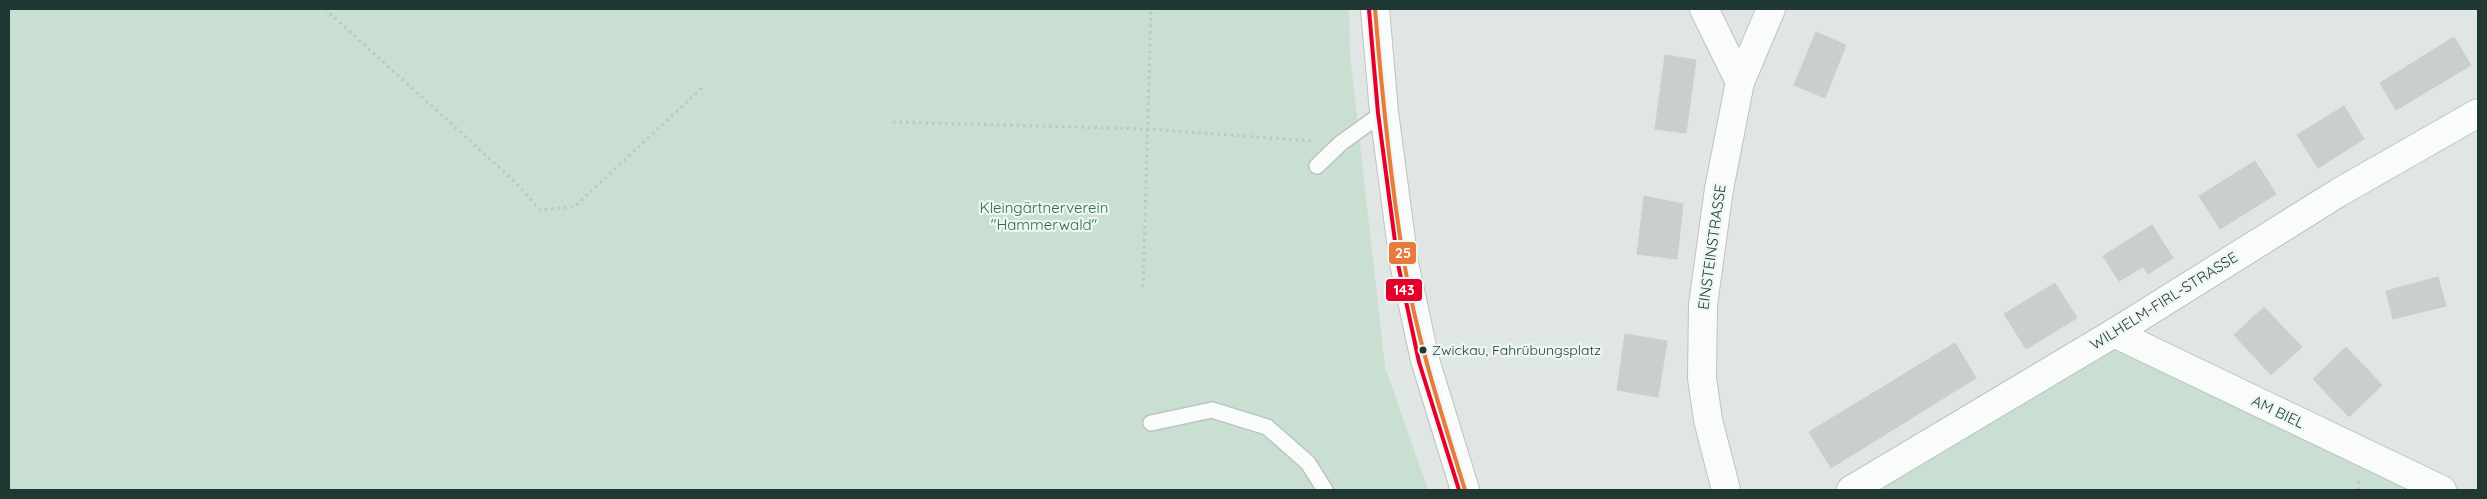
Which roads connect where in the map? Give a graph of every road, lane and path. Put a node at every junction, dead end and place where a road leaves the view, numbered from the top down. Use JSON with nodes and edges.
{"nodes":[{"id":1,"x":325,"y":9,"type":"edge"},
{"id":2,"x":1151,"y":9,"type":"edge"},
{"id":3,"x":1375,"y":9,"type":"edge"},
{"id":4,"x":1704,"y":9,"type":"edge"},
{"id":5,"x":1771,"y":9,"type":"edge"},
{"id":6,"x":1740,"y":82,"type":"junction"},
{"id":7,"x":704,"y":86,"type":"dead end"},
{"id":8,"x":1384,"y":112,"type":"junction"},
{"id":9,"x":2478,"y":113,"type":"edge"},
{"id":10,"x":893,"y":122,"type":"dead end"},
{"id":11,"x":1148,"y":129,"type":"junction"},
{"id":12,"x":1341,"y":143,"type":"junction"},
{"id":13,"x":1317,"y":166,"type":"dead end"},
{"id":14,"x":1143,"y":287,"type":"dead end"},
{"id":15,"x":2114,"y":333,"type":"junction"},
{"id":16,"x":1151,"y":423,"type":"dead end"},
{"id":17,"x":1326,"y":490,"type":"edge"},
{"id":18,"x":1465,"y":490,"type":"edge"},
{"id":19,"x":1726,"y":490,"type":"edge"},
{"id":20,"x":1851,"y":490,"type":"edge"},
{"id":21,"x":2442,"y":490,"type":"edge"}],
"edges":[{"from":1,"to":7,"type":"path"},
{"from":2,"to":11,"type":"path"},
{"from":3,"to":8,"type":"street"},
{"from":4,"to":6,"type":"street"},
{"from":5,"to":6,"type":"street","name":"EINSTEINSTRASSE"},
{"from":6,"to":19,"type":"street","name":"EINSTEINSTRASSE"},
{"from":8,"to":12,"type":"lane"},
{"from":8,"to":18,"type":"street"},
{"from":9,"to":15,"type":"street","name":"WILHELM-FIRL-STRASSE"},
{"from":10,"to":11,"type":"path"},
{"from":11,"to":12,"type":"path"},
{"from":11,"to":14,"type":"path"},
{"from":12,"to":13,"type":"lane"},
{"from":15,"to":20,"type":"street","name":"WILHELM-FIRL-STRASSE"},
{"from":15,"to":21,"type":"street","name":"AM BIEL"},
{"from":16,"to":17,"type":"lane"}]}
